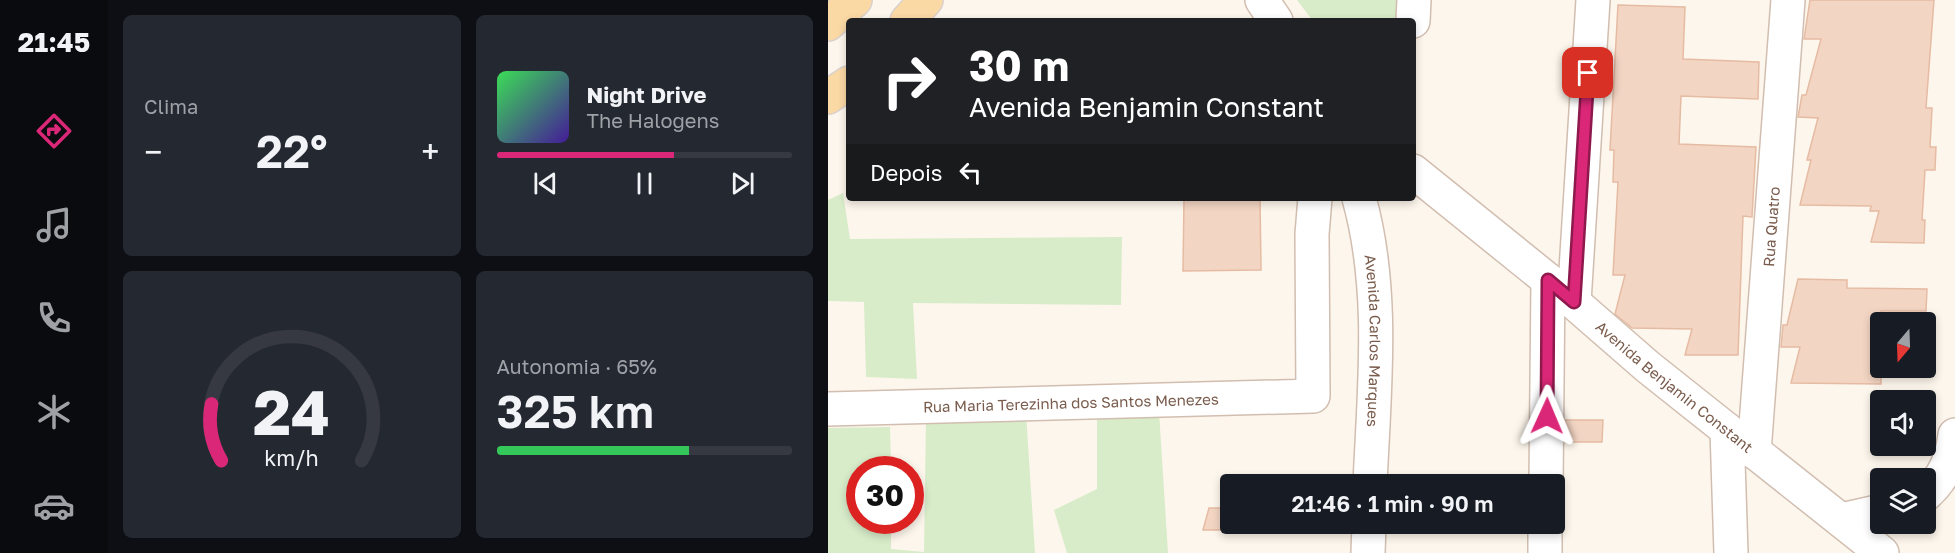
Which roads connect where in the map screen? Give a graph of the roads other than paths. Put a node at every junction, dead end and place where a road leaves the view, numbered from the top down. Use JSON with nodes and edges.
{"nodes":[{"id":1,"x":926,"y":0,"type":"edge"},
{"id":2,"x":1262,"y":0,"type":"edge"},
{"id":3,"x":1414,"y":0,"type":"edge"},
{"id":4,"x":1593,"y":0,"type":"edge"},
{"id":5,"x":1788,"y":0,"type":"edge"},
{"id":6,"x":910,"y":18,"type":"edge"},
{"id":7,"x":1274,"y":18,"type":"edge"},
{"id":8,"x":1413,"y":18,"type":"edge"},
{"id":9,"x":846,"y":85,"type":"edge"},
{"id":10,"x":828,"y":97,"type":"edge"},
{"id":11,"x":1416,"y":173,"type":"edge"},
{"id":12,"x":1315,"y":201,"type":"edge"},
{"id":13,"x":1360,"y":201,"type":"edge"},
{"id":14,"x":1548,"y":280,"type":"junction"},
{"id":15,"x":1574,"y":302,"type":"junction"},
{"id":16,"x":828,"y":409,"type":"edge"},
{"id":17,"x":1727,"y":430,"type":"junction"},
{"id":18,"x":1955,"y":435,"type":"edge"},
{"id":19,"x":1754,"y":452,"type":"junction"},
{"id":20,"x":1370,"y":474,"type":"edge"},
{"id":21,"x":1546,"y":474,"type":"edge"},
{"id":22,"x":1936,"y":482,"type":"edge"},
{"id":23,"x":1870,"y":513,"type":"edge"},
{"id":24,"x":1841,"y":520,"type":"junction"},
{"id":25,"x":1369,"y":534,"type":"edge"},
{"id":26,"x":1545,"y":534,"type":"edge"},
{"id":27,"x":1368,"y":553,"type":"edge"},
{"id":28,"x":1545,"y":553,"type":"edge"},
{"id":29,"x":1731,"y":553,"type":"edge"},
{"id":30,"x":1882,"y":553,"type":"edge"}],
"edges":[{"from":1,"to":6,"type":"main road"},
{"from":2,"to":7,"type":"street"},
{"from":3,"to":8,"type":"street"},
{"from":4,"to":15,"type":"street"},
{"from":5,"to":19,"type":"street","name":"Rua Quatro"},
{"from":9,"to":10,"type":"main road"},
{"from":11,"to":14,"type":"street","name":"Avenida Benjamin Constant"},
{"from":12,"to":16,"type":"street","name":"Rua Maria Terezinha dos Santos Menezes"},
{"from":13,"to":20,"type":"street","name":"Avenida Carlos Marques"},
{"from":14,"to":15,"type":"street","name":"Avenida Benjamin Constant"},
{"from":14,"to":21,"type":"street"},
{"from":15,"to":17,"type":"street","name":"Avenida Benjamin Constant"},
{"from":17,"to":19,"type":"street","name":"Avenida Benjamin Constant"},
{"from":17,"to":29,"type":"street"},
{"from":18,"to":22,"type":"street"},
{"from":19,"to":24,"type":"street","name":"Avenida Benjamin Constant"},
{"from":23,"to":24,"type":"street"},
{"from":24,"to":30,"type":"street","name":"Avenida Benjamin Constant"},
{"from":25,"to":27,"type":"street"},
{"from":26,"to":28,"type":"street"}]}
